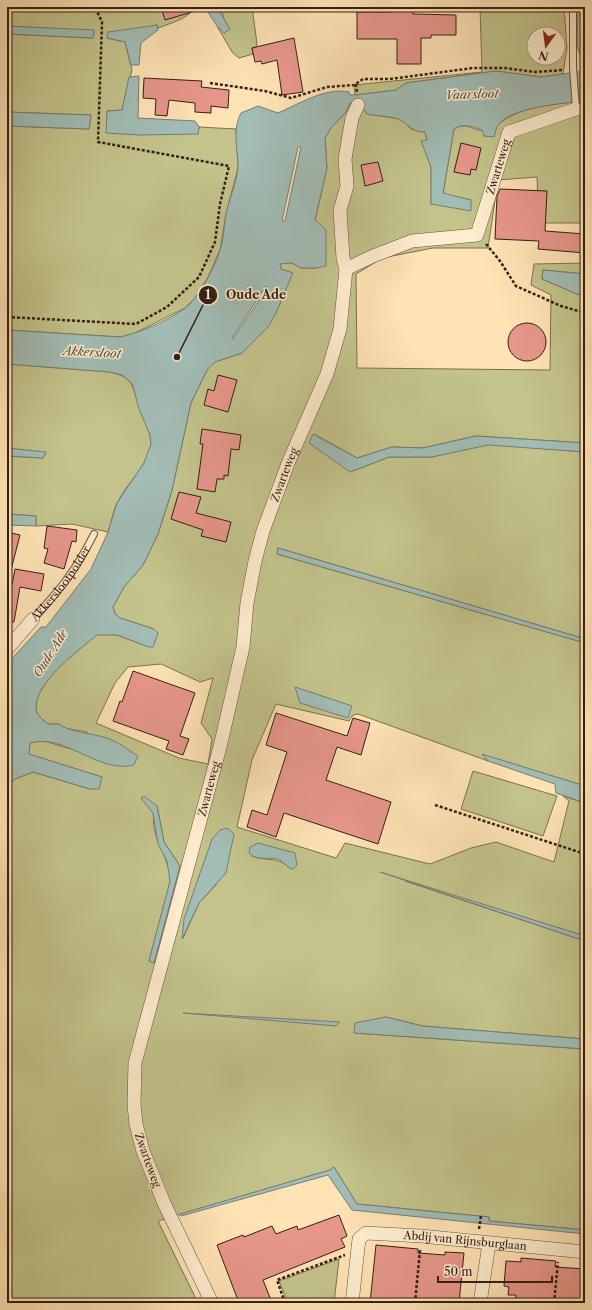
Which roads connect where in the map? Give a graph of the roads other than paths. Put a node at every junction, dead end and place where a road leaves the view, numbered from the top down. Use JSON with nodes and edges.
{"nodes":[{"id":1,"x":573,"y":7,"type":"edge"},
{"id":2,"x":358,"y":105,"type":"dead end"},
{"id":3,"x":580,"y":109,"type":"edge"},
{"id":4,"x":346,"y":269,"type":"junction"},
{"id":5,"x":94,"y":534,"type":"dead end"},
{"id":6,"x":33,"y":619,"type":"joint"},
{"id":7,"x":7,"y":649,"type":"edge"},
{"id":8,"x":489,"y":1244,"type":"junction"},
{"id":9,"x":585,"y":1252,"type":"edge"},
{"id":10,"x":212,"y":1303,"type":"edge"},
{"id":11,"x":352,"y":1303,"type":"edge"},
{"id":12,"x":480,"y":1303,"type":"edge"}],
"edges":[{"from":1,"to":3,"type":"lane","name":"Zwarteweg"},
{"from":2,"to":4,"type":"street","name":"Zwarteweg"},
{"from":3,"to":4,"type":"street","name":"Zwarteweg"},
{"from":4,"to":10,"type":"street","name":"Zwarteweg"},
{"from":5,"to":6,"type":"lane","name":"Akkerslootpolder"},
{"from":6,"to":7,"type":"street","name":"Akkerslootpolder"},
{"from":8,"to":9,"type":"street","name":"Abdij van Rijnsburglaan"},
{"from":8,"to":11,"type":"street","name":"Abdij van Rijnsburglaan"},
{"from":8,"to":12,"type":"street"}]}
